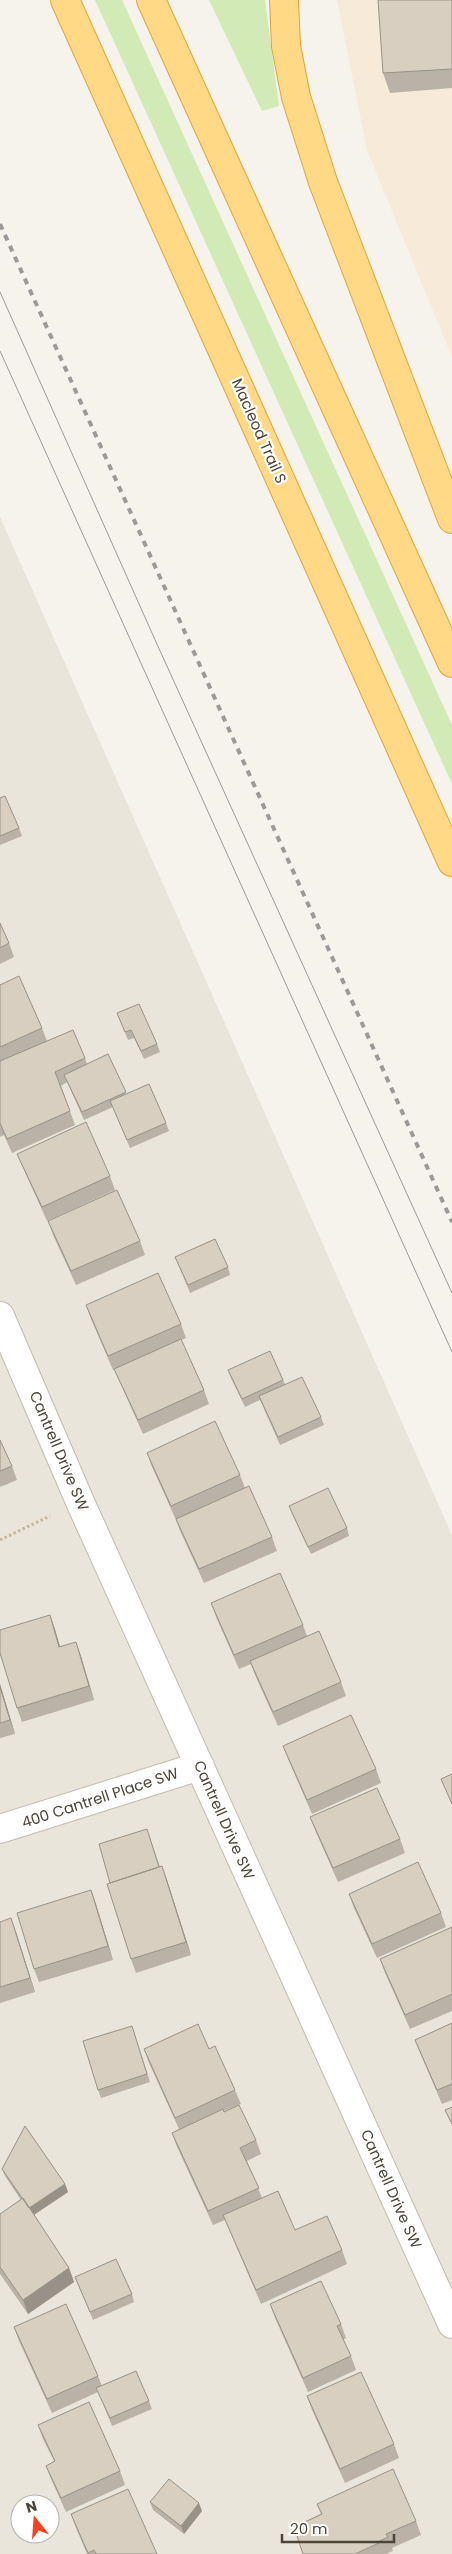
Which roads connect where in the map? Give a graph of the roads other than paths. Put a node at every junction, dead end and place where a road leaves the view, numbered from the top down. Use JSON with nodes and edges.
{"nodes":[{"id":1,"x":65,"y":0,"type":"edge"},
{"id":2,"x":152,"y":0,"type":"edge"},
{"id":3,"x":284,"y":0,"type":"edge"},
{"id":4,"x":452,"y":519,"type":"edge"},
{"id":5,"x":452,"y":664,"type":"edge"},
{"id":6,"x":452,"y":862,"type":"edge"},
{"id":7,"x":0,"y":1316,"type":"edge"},
{"id":8,"x":200,"y":1766,"type":"junction"},
{"id":9,"x":0,"y":1829,"type":"edge"},
{"id":10,"x":452,"y":2324,"type":"edge"}],
"edges":[{"from":1,"to":6,"type":"highway","name":"Macleod Trail S"},
{"from":2,"to":5,"type":"highway"},
{"from":3,"to":4,"type":"highway"},
{"from":7,"to":8,"type":"street","name":"Cantrell Drive SW"},
{"from":8,"to":9,"type":"street","name":"400 Cantrell Place SW"},
{"from":8,"to":10,"type":"street","name":"Cantrell Drive SW"}]}
